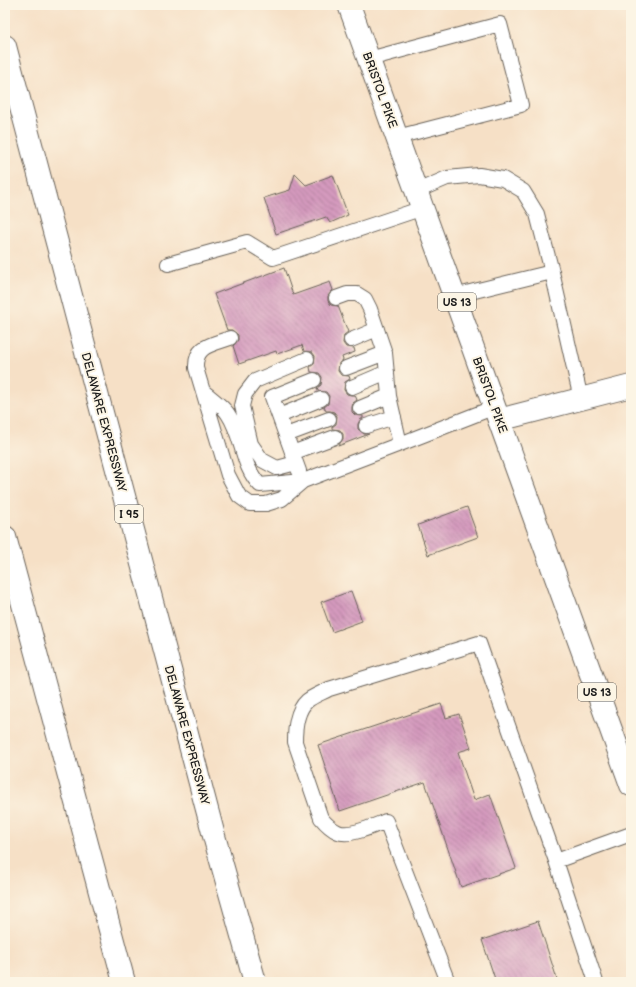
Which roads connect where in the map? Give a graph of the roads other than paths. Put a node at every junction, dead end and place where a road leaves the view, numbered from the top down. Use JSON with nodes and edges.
{"nodes":[{"id":1,"x":349,"y":5,"type":"edge"},
{"id":2,"x":5,"y":46,"type":"edge"},
{"id":3,"x":369,"y":59,"type":"junction"},
{"id":4,"x":397,"y":137,"type":"junction"},
{"id":5,"x":420,"y":200,"type":"junction"},
{"id":6,"x":168,"y":264,"type":"dead end"},
{"id":7,"x":552,"y":272,"type":"junction"},
{"id":8,"x":454,"y":296,"type":"junction"},
{"id":9,"x":336,"y":298,"type":"dead end"},
{"id":10,"x":377,"y":329,"type":"junction"},
{"id":11,"x":230,"y":338,"type":"dead end"},
{"id":12,"x":351,"y":340,"type":"dead end"},
{"id":13,"x":385,"y":353,"type":"junction"},
{"id":14,"x":307,"y":359,"type":"dead end"},
{"id":15,"x":346,"y":368,"type":"dead end"},
{"id":16,"x":387,"y":372,"type":"junction"},
{"id":17,"x":314,"y":380,"type":"dead end"},
{"id":18,"x":631,"y":386,"type":"edge"},
{"id":19,"x":352,"y":387,"type":"dead end"},
{"id":20,"x":203,"y":391,"type":"junction"},
{"id":21,"x":389,"y":396,"type":"junction"},
{"id":22,"x":322,"y":399,"type":"dead end"},
{"id":23,"x":581,"y":399,"type":"junction"},
{"id":24,"x":360,"y":408,"type":"dead end"},
{"id":25,"x":497,"y":413,"type":"junction"},
{"id":26,"x":279,"y":416,"type":"junction"},
{"id":27,"x":394,"y":417,"type":"junction"},
{"id":28,"x":329,"y":419,"type":"dead end"},
{"id":29,"x":366,"y":426,"type":"dead end"},
{"id":30,"x":286,"y":435,"type":"junction"},
{"id":31,"x":335,"y":436,"type":"dead end"},
{"id":32,"x":400,"y":444,"type":"junction"},
{"id":33,"x":294,"y":458,"type":"junction"},
{"id":34,"x":303,"y":481,"type":"junction"},
{"id":35,"x":5,"y":537,"type":"edge"},
{"id":36,"x":631,"y":785,"type":"edge"},
{"id":37,"x":631,"y":834,"type":"edge"},
{"id":38,"x":556,"y":861,"type":"junction"},
{"id":39,"x":124,"y":982,"type":"edge"},
{"id":40,"x":255,"y":982,"type":"edge"},
{"id":41,"x":448,"y":982,"type":"edge"},
{"id":42,"x":596,"y":982,"type":"edge"}],
"edges":[{"from":1,"to":3,"type":"main road","name":"BRISTOL PIKE","number":"US 13"},
{"from":2,"to":40,"type":"main road","name":"DELAWARE EXPRESSWAY","number":"I 95"},
{"from":3,"to":4,"type":"main road","name":"BRISTOL PIKE","number":"US 13"},
{"from":3,"to":4,"type":"lane"},
{"from":4,"to":5,"type":"main road","name":"BRISTOL PIKE","number":"US 13"},
{"from":5,"to":6,"type":"lane"},
{"from":5,"to":7,"type":"lane"},
{"from":5,"to":8,"type":"main road","name":"BRISTOL PIKE","number":"US 13"},
{"from":7,"to":8,"type":"lane"},
{"from":7,"to":23,"type":"lane"},
{"from":8,"to":25,"type":"main road","name":"BRISTOL PIKE","number":"US 13"},
{"from":9,"to":10,"type":"lane"},
{"from":10,"to":12,"type":"lane"},
{"from":10,"to":13,"type":"lane"},
{"from":11,"to":20,"type":"lane"},
{"from":13,"to":15,"type":"lane"},
{"from":13,"to":16,"type":"lane"},
{"from":14,"to":33,"type":"lane"},
{"from":16,"to":19,"type":"lane"},
{"from":16,"to":21,"type":"lane"},
{"from":17,"to":26,"type":"lane"},
{"from":18,"to":23,"type":"main road"},
{"from":20,"to":34,"type":"lane"},
{"from":20,"to":34,"type":"lane"},
{"from":21,"to":24,"type":"lane"},
{"from":21,"to":27,"type":"lane"},
{"from":22,"to":26,"type":"lane"},
{"from":23,"to":25,"type":"main road"},
{"from":25,"to":32,"type":"lane"},
{"from":25,"to":36,"type":"main road","name":"BRISTOL PIKE","number":"US 13"},
{"from":26,"to":30,"type":"lane"},
{"from":27,"to":29,"type":"lane"},
{"from":27,"to":32,"type":"lane"},
{"from":28,"to":30,"type":"lane"},
{"from":30,"to":33,"type":"lane"},
{"from":31,"to":33,"type":"lane"},
{"from":32,"to":34,"type":"lane"},
{"from":33,"to":34,"type":"lane"},
{"from":35,"to":39,"type":"main road"},
{"from":37,"to":38,"type":"lane"},
{"from":38,"to":41,"type":"lane"},
{"from":38,"to":42,"type":"lane"}]}
